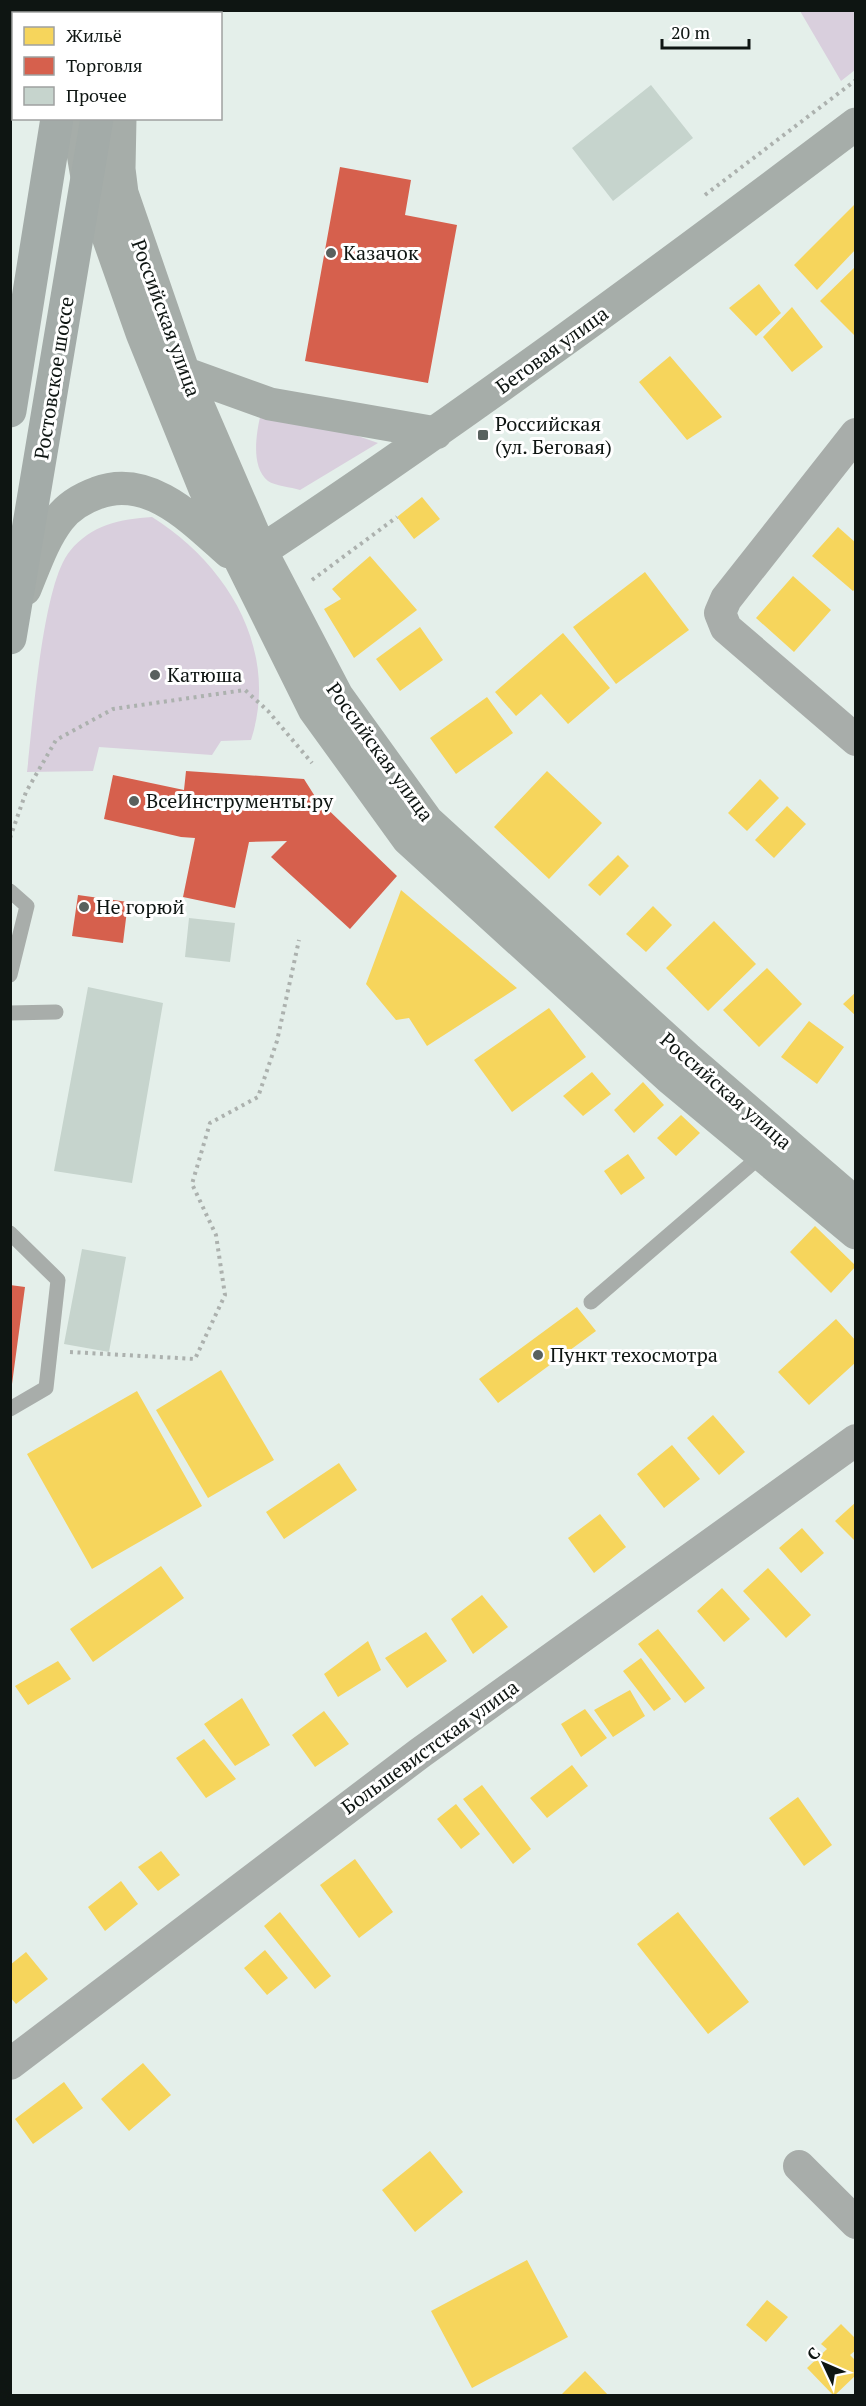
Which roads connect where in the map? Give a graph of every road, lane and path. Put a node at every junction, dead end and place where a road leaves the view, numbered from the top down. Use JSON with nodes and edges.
{"nodes":[{"id":1,"x":57,"y":120,"type":"edge"},
{"id":2,"x":77,"y":120,"type":"edge"},
{"id":3,"x":96,"y":120,"type":"edge"},
{"id":4,"x":120,"y":120,"type":"edge"},
{"id":5,"x":855,"y":124,"type":"edge"},
{"id":6,"x":87,"y":177,"type":"junction"},
{"id":7,"x":184,"y":373,"type":"junction"},
{"id":8,"x":10,"y":411,"type":"edge"},
{"id":9,"x":436,"y":433,"type":"junction"},
{"id":10,"x":855,"y":434,"type":"edge"},
{"id":11,"x":397,"y":516,"type":"dead end"},
{"id":12,"x":250,"y":557,"type":"junction"},
{"id":13,"x":311,"y":580,"type":"dead end"},
{"id":14,"x":12,"y":627,"type":"edge"},
{"id":15,"x":855,"y":740,"type":"edge"},
{"id":16,"x":309,"y":760,"type":"dead end"},
{"id":17,"x":10,"y":838,"type":"edge"},
{"id":18,"x":10,"y":891,"type":"edge"},
{"id":19,"x":299,"y":940,"type":"dead end"},
{"id":20,"x":10,"y":975,"type":"edge"},
{"id":21,"x":56,"y":1012,"type":"dead end"},
{"id":22,"x":10,"y":1013,"type":"edge"},
{"id":23,"x":770,"y":1146,"type":"junction"},
{"id":24,"x":855,"y":1204,"type":"edge"},
{"id":25,"x":10,"y":1233,"type":"edge"},
{"id":26,"x":855,"y":1233,"type":"edge"},
{"id":27,"x":591,"y":1302,"type":"dead end"},
{"id":28,"x":50,"y":1351,"type":"junction"},
{"id":29,"x":10,"y":1409,"type":"edge"},
{"id":30,"x":855,"y":1440,"type":"edge"},
{"id":31,"x":10,"y":2064,"type":"edge"},
{"id":32,"x":800,"y":2166,"type":"dead end"},
{"id":33,"x":855,"y":2223,"type":"edge"}],
"edges":[{"from":1,"to":8,"type":"highway","name":"Ростовское шоссе"},
{"from":2,"to":6,"type":"main road","name":"Российская улица"},
{"from":3,"to":6,"type":"highway","name":"Ростовское шоссе"},
{"from":4,"to":7,"type":"main road","name":"Российская улица"},
{"from":5,"to":9,"type":"main road","name":"Беговая улица"},
{"from":6,"to":12,"type":"main road","name":"Российская улица"},
{"from":6,"to":14,"type":"highway","name":"Ростовское шоссе"},
{"from":7,"to":9,"type":"main road"},
{"from":7,"to":12,"type":"main road","name":"Российская улица"},
{"from":9,"to":12,"type":"main road","name":"Беговая улица"},
{"from":10,"to":15,"type":"street"},
{"from":11,"to":13,"type":"path"},
{"from":12,"to":14,"type":"main road"},
{"from":12,"to":23,"type":"main road","name":"Российская улица"},
{"from":16,"to":17,"type":"path"},
{"from":18,"to":20,"type":"lane"},
{"from":19,"to":28,"type":"path"},
{"from":21,"to":22,"type":"lane"},
{"from":23,"to":24,"type":"main road","name":"Российская улица"},
{"from":23,"to":26,"type":"main road","name":"Российская улица"},
{"from":23,"to":27,"type":"lane"},
{"from":25,"to":28,"type":"lane"},
{"from":28,"to":29,"type":"lane"},
{"from":30,"to":31,"type":"street","name":"Большевистская улица"},
{"from":32,"to":33,"type":"street"}]}
